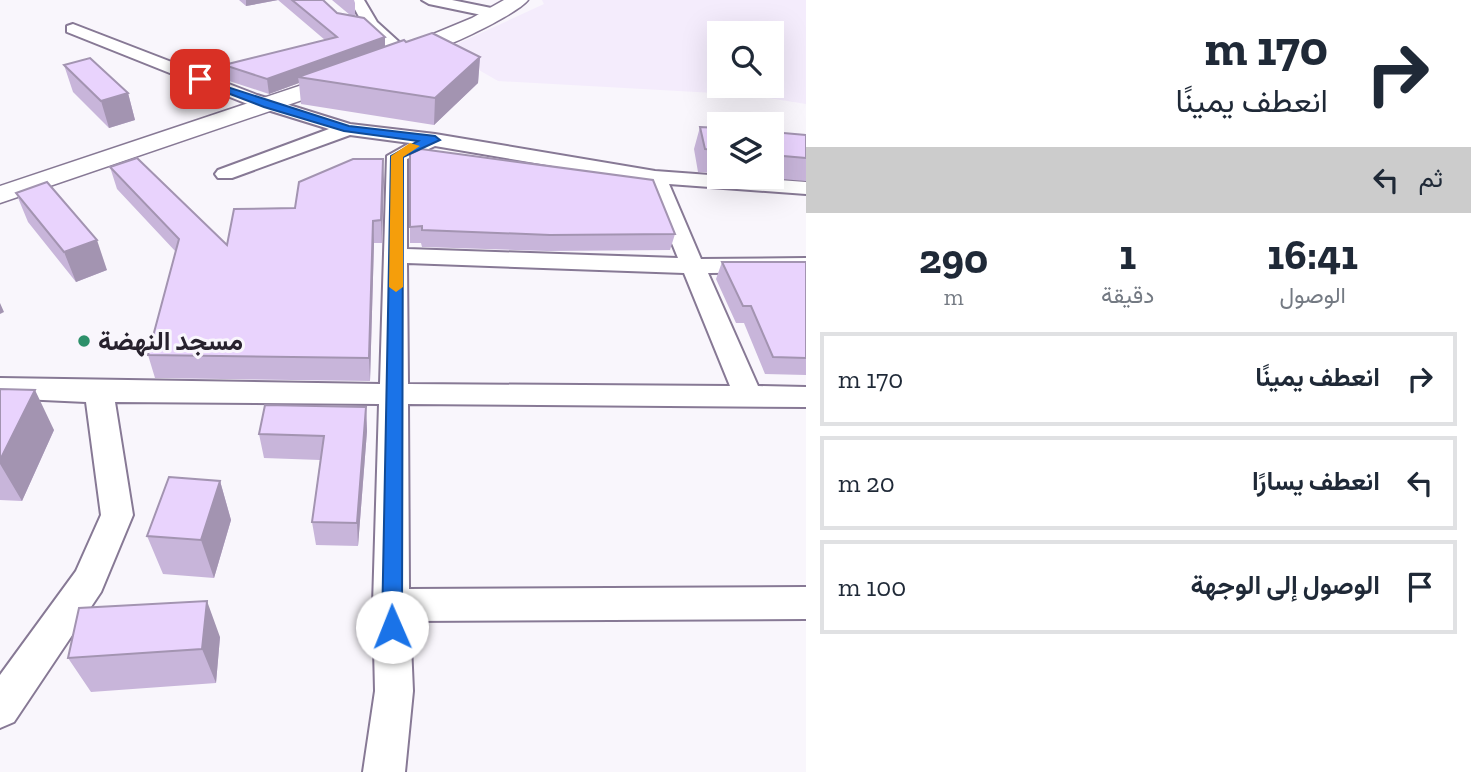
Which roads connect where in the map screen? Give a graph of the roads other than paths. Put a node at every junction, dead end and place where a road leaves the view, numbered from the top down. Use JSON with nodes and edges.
{"nodes":[{"id":1,"x":356,"y":0,"type":"edge"},
{"id":2,"x":429,"y":0,"type":"edge"},
{"id":3,"x":518,"y":0,"type":"edge"},
{"id":4,"x":492,"y":8,"type":"edge"},
{"id":5,"x":345,"y":22,"type":"edge"},
{"id":6,"x":371,"y":25,"type":"junction"},
{"id":7,"x":72,"y":29,"type":"dead end"},
{"id":8,"x":385,"y":59,"type":"junction"},
{"id":9,"x":259,"y":102,"type":"junction"},
{"id":10,"x":348,"y":129,"type":"junction"},
{"id":11,"x":435,"y":140,"type":"junction"},
{"id":12,"x":225,"y":174,"type":"dead end"},
{"id":13,"x":655,"y":177,"type":"junction"},
{"id":14,"x":0,"y":183,"type":"edge"},
{"id":15,"x":806,"y":188,"type":"edge"},
{"id":16,"x":0,"y":195,"type":"edge"},
{"id":17,"x":397,"y":256,"type":"junction"},
{"id":18,"x":806,"y":265,"type":"edge"},
{"id":19,"x":691,"y":266,"type":"junction"},
{"id":20,"x":0,"y":388,"type":"edge"},
{"id":21,"x":99,"y":392,"type":"junction"},
{"id":22,"x":396,"y":394,"type":"junction"},
{"id":23,"x":748,"y":396,"type":"junction"},
{"id":24,"x":806,"y":397,"type":"edge"},
{"id":25,"x":806,"y":603,"type":"edge"},
{"id":26,"x":391,"y":606,"type":"junction"},
{"id":27,"x":0,"y":708,"type":"edge"},
{"id":28,"x":384,"y":772,"type":"edge"}],
"edges":[{"from":1,"to":6,"type":"street"},
{"from":2,"to":4,"type":"street"},
{"from":3,"to":4,"type":"main road"},
{"from":4,"to":8,"type":"main road"},
{"from":5,"to":6,"type":"street"},
{"from":6,"to":8,"type":"street"},
{"from":7,"to":9,"type":"street"},
{"from":8,"to":9,"type":"main road"},
{"from":8,"to":9,"type":"main road"},
{"from":9,"to":10,"type":"street"},
{"from":9,"to":14,"type":"main road"},
{"from":9,"to":16,"type":"main road"},
{"from":10,"to":11,"type":"street"},
{"from":10,"to":12,"type":"street"},
{"from":11,"to":13,"type":"street"},
{"from":11,"to":17,"type":"street"},
{"from":13,"to":15,"type":"street"},
{"from":13,"to":19,"type":"street"},
{"from":17,"to":19,"type":"street"},
{"from":17,"to":22,"type":"street"},
{"from":18,"to":19,"type":"street"},
{"from":19,"to":23,"type":"street"},
{"from":20,"to":21,"type":"street"},
{"from":21,"to":22,"type":"street"},
{"from":21,"to":27,"type":"street"},
{"from":22,"to":23,"type":"street"},
{"from":22,"to":26,"type":"street"},
{"from":23,"to":24,"type":"street"},
{"from":25,"to":26,"type":"street"},
{"from":26,"to":28,"type":"street"}]}
